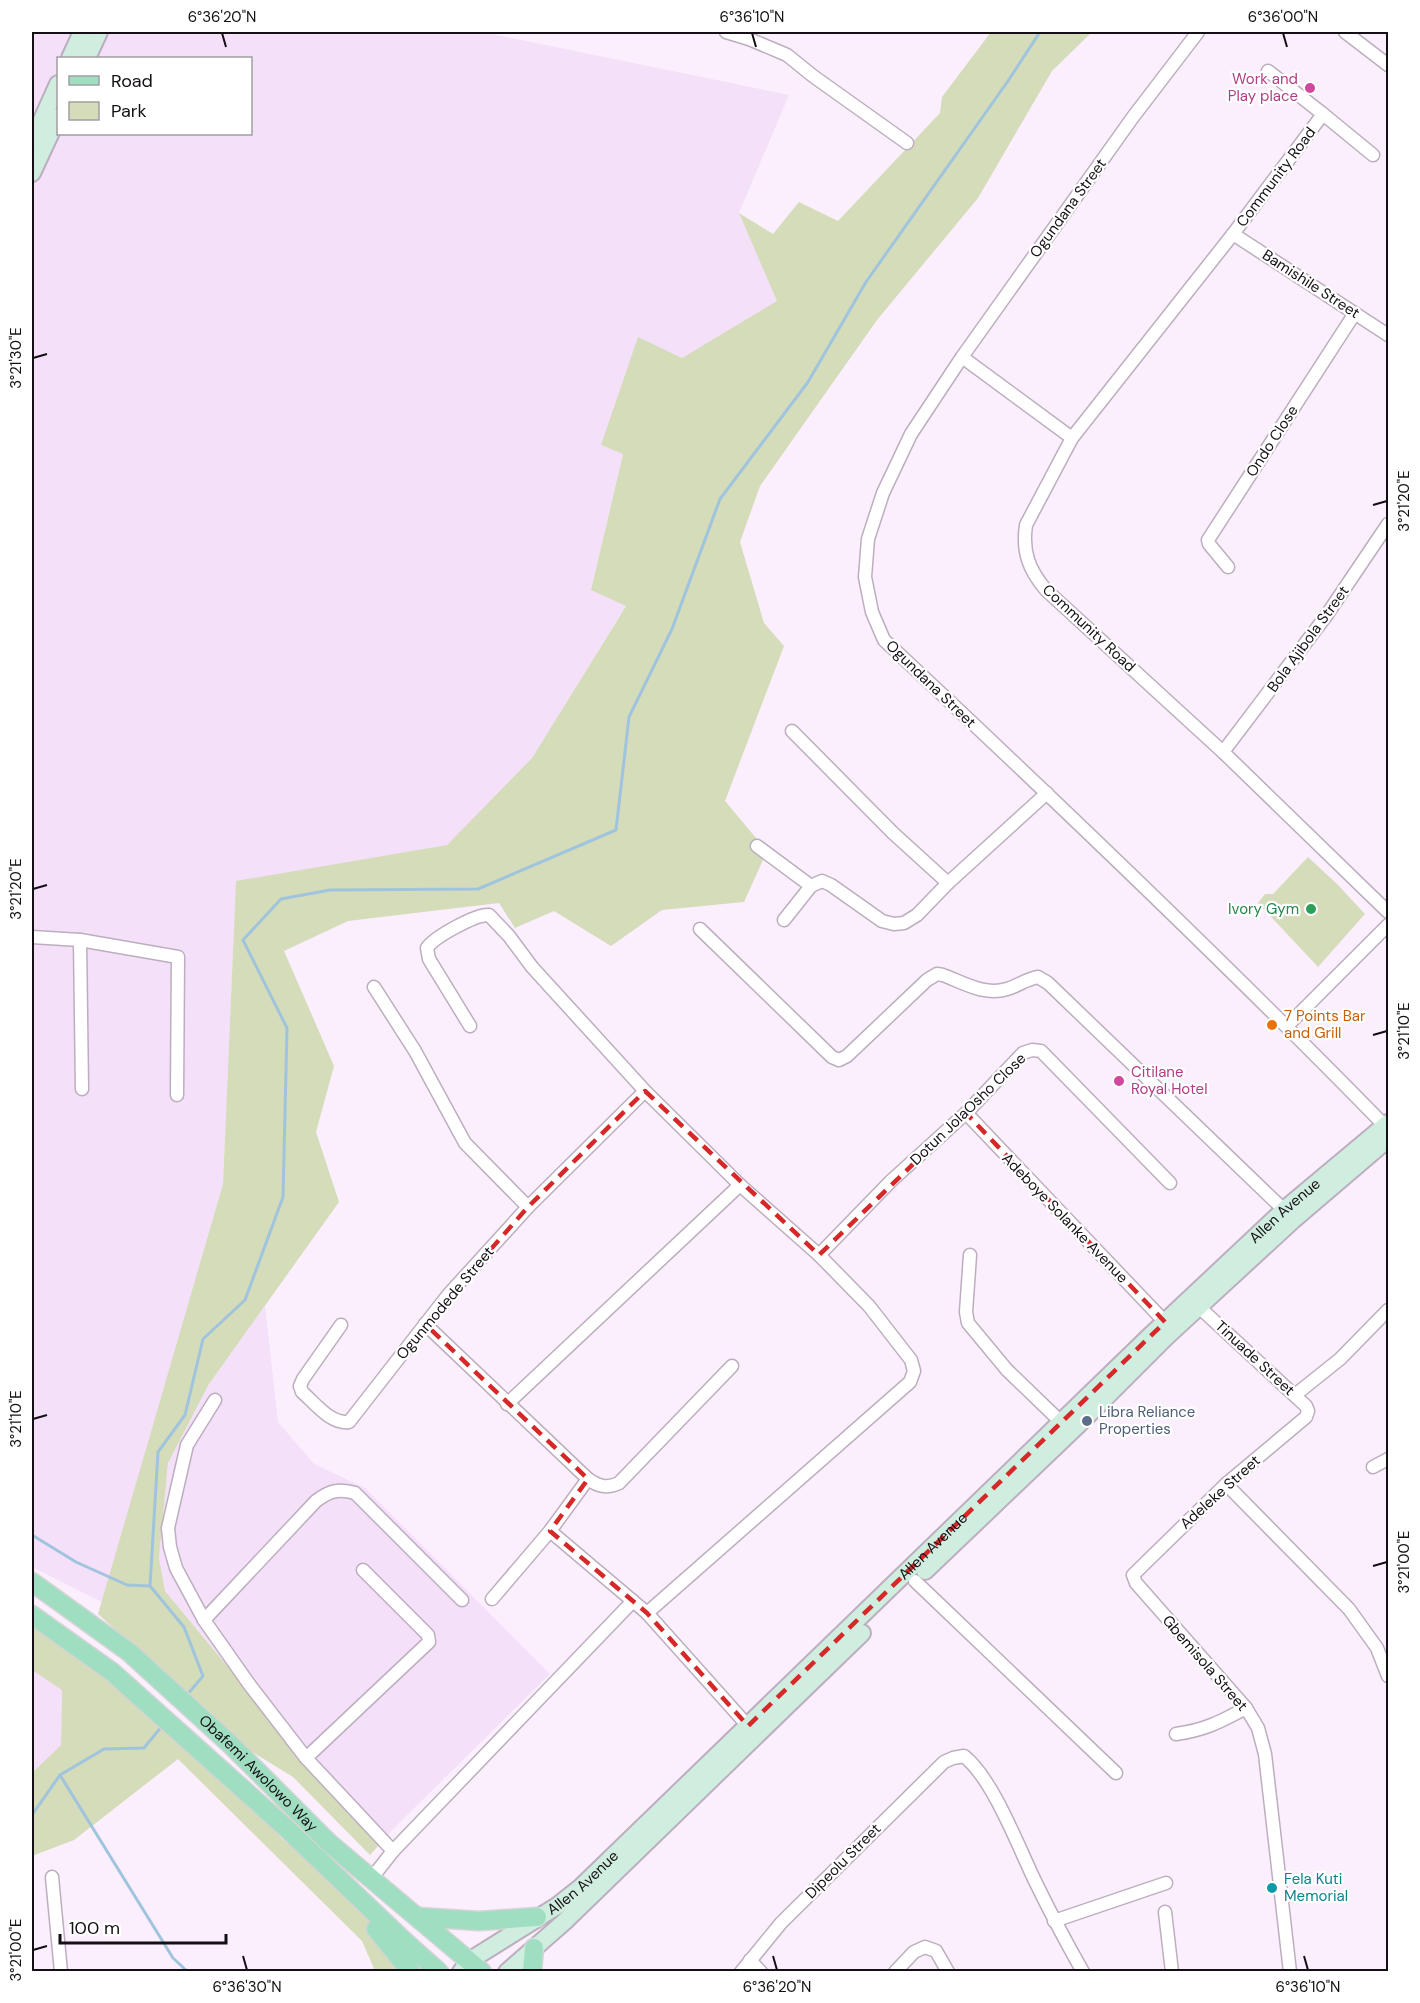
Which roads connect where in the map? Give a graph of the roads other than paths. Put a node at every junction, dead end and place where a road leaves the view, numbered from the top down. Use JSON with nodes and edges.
{"nodes":[{"id":1,"x":82,"y":32,"type":"edge"},
{"id":2,"x":99,"y":32,"type":"edge"},
{"id":3,"x":726,"y":32,"type":"edge"},
{"id":4,"x":1198,"y":32,"type":"edge"},
{"id":5,"x":1345,"y":32,"type":"edge"},
{"id":6,"x":70,"y":57,"type":"edge"},
{"id":7,"x":87,"y":57,"type":"edge"},
{"id":8,"x":1389,"y":65,"type":"edge"},
{"id":9,"x":1268,"y":71,"type":"dead end"},
{"id":10,"x":57,"y":86,"type":"edge"},
{"id":11,"x":1323,"y":114,"type":"junction"},
{"id":12,"x":57,"y":119,"type":"edge"},
{"id":13,"x":32,"y":142,"type":"edge"},
{"id":14,"x":907,"y":143,"type":"dead end"},
{"id":15,"x":1373,"y":155,"type":"dead end"},
{"id":16,"x":32,"y":173,"type":"edge"},
{"id":17,"x":1233,"y":234,"type":"junction"},
{"id":18,"x":1355,"y":313,"type":"junction"},
{"id":19,"x":1389,"y":334,"type":"edge"},
{"id":20,"x":962,"y":357,"type":"junction"},
{"id":21,"x":1072,"y":438,"type":"junction"},
{"id":22,"x":1389,"y":524,"type":"edge"},
{"id":23,"x":1228,"y":567,"type":"dead end"},
{"id":24,"x":792,"y":731,"type":"dead end"},
{"id":25,"x":1223,"y":752,"type":"junction"},
{"id":26,"x":1047,"y":793,"type":"junction"},
{"id":27,"x":757,"y":846,"type":"dead end"},
{"id":28,"x":948,"y":883,"type":"junction"},
{"id":29,"x":811,"y":886,"type":"junction"},
{"id":30,"x":1389,"y":912,"type":"edge"},
{"id":31,"x":784,"y":920,"type":"dead end"},
{"id":32,"x":1389,"y":925,"type":"edge"},
{"id":33,"x":700,"y":929,"type":"dead end"},
{"id":34,"x":32,"y":937,"type":"edge"},
{"id":35,"x":80,"y":940,"type":"junction"},
{"id":36,"x":374,"y":987,"type":"dead end"},
{"id":37,"x":470,"y":1026,"type":"dead end"},
{"id":38,"x":1287,"y":1026,"type":"junction"},
{"id":39,"x":82,"y":1089,"type":"dead end"},
{"id":40,"x":645,"y":1091,"type":"junction"},
{"id":41,"x":177,"y":1095,"type":"dead end"},
{"id":42,"x":966,"y":1113,"type":"junction"},
{"id":43,"x":1387,"y":1129,"type":"edge"},
{"id":44,"x":1170,"y":1183,"type":"dead end"},
{"id":45,"x":740,"y":1185,"type":"junction"},
{"id":46,"x":528,"y":1207,"type":"junction"},
{"id":47,"x":1284,"y":1210,"type":"junction"},
{"id":48,"x":819,"y":1255,"type":"junction"},
{"id":49,"x":970,"y":1255,"type":"dead end"},
{"id":50,"x":1199,"y":1307,"type":"junction"},
{"id":51,"x":1388,"y":1310,"type":"edge"},
{"id":52,"x":1165,"y":1323,"type":"junction"},
{"id":53,"x":424,"y":1324,"type":"junction"},
{"id":54,"x":341,"y":1325,"type":"dead end"},
{"id":55,"x":732,"y":1366,"type":"dead end"},
{"id":56,"x":1295,"y":1395,"type":"junction"},
{"id":57,"x":215,"y":1400,"type":"dead end"},
{"id":58,"x":507,"y":1404,"type":"junction"},
{"id":59,"x":1308,"y":1411,"type":"joint"},
{"id":60,"x":1062,"y":1423,"type":"junction"},
{"id":61,"x":1389,"y":1459,"type":"edge"},
{"id":62,"x":1373,"y":1467,"type":"dead end"},
{"id":63,"x":588,"y":1479,"type":"junction"},
{"id":64,"x":1226,"y":1484,"type":"junction"},
{"id":65,"x":550,"y":1531,"type":"junction"},
{"id":66,"x":363,"y":1570,"type":"dead end"},
{"id":67,"x":1133,"y":1575,"type":"joint"},
{"id":68,"x":32,"y":1581,"type":"edge"},
{"id":69,"x":915,"y":1581,"type":"junction"},
{"id":70,"x":492,"y":1599,"type":"dead end"},
{"id":71,"x":462,"y":1600,"type":"dead end"},
{"id":72,"x":633,"y":1600,"type":"junction"},
{"id":73,"x":647,"y":1613,"type":"junction"},
{"id":74,"x":32,"y":1615,"type":"edge"},
{"id":75,"x":204,"y":1620,"type":"junction"},
{"id":76,"x":1389,"y":1676,"type":"edge"},
{"id":77,"x":1246,"y":1708,"type":"junction"},
{"id":78,"x":748,"y":1726,"type":"junction"},
{"id":79,"x":1176,"y":1734,"type":"dead end"},
{"id":80,"x":306,"y":1758,"type":"junction"},
{"id":81,"x":1116,"y":1773,"type":"dead end"},
{"id":82,"x":285,"y":1827,"type":"junction"},
{"id":83,"x":393,"y":1851,"type":"junction"},
{"id":84,"x":52,"y":1876,"type":"dead end"},
{"id":85,"x":371,"y":1879,"type":"junction"},
{"id":86,"x":1166,"y":1883,"type":"dead end"},
{"id":87,"x":1165,"y":1912,"type":"dead end"},
{"id":88,"x":419,"y":1917,"type":"junction"},
{"id":89,"x":537,"y":1917,"type":"junction"},
{"id":90,"x":1054,"y":1921,"type":"junction"},
{"id":91,"x":534,"y":1948,"type":"junction"},
{"id":92,"x":750,"y":1960,"type":"junction"},
{"id":93,"x":471,"y":1968,"type":"edge"},
{"id":94,"x":61,"y":1971,"type":"edge"},
{"id":95,"x":411,"y":1971,"type":"edge"},
{"id":96,"x":439,"y":1971,"type":"edge"},
{"id":97,"x":507,"y":1971,"type":"edge"},
{"id":98,"x":532,"y":1971,"type":"edge"},
{"id":99,"x":741,"y":1971,"type":"edge"},
{"id":100,"x":761,"y":1971,"type":"edge"},
{"id":101,"x":895,"y":1971,"type":"edge"},
{"id":102,"x":948,"y":1971,"type":"edge"},
{"id":103,"x":1083,"y":1971,"type":"edge"},
{"id":104,"x":1172,"y":1971,"type":"edge"},
{"id":105,"x":1290,"y":1971,"type":"edge"}],
"edges":[{"from":1,"to":6,"type":"main road"},
{"from":2,"to":7,"type":"main road"},
{"from":3,"to":14,"type":"street"},
{"from":4,"to":20,"type":"street","name":"Ogundana Street"},
{"from":5,"to":8,"type":"street"},
{"from":9,"to":11,"type":"street"},
{"from":10,"to":13,"type":"main road"},
{"from":11,"to":15,"type":"street","name":"Community Road"},
{"from":11,"to":17,"type":"street","name":"Community Road"},
{"from":12,"to":16,"type":"main road"},
{"from":17,"to":18,"type":"street","name":"Bamishile Street"},
{"from":17,"to":21,"type":"street","name":"Community Road"},
{"from":18,"to":19,"type":"street","name":"Bamishile Street"},
{"from":18,"to":23,"type":"street","name":"Ondo Close"},
{"from":20,"to":21,"type":"street"},
{"from":20,"to":26,"type":"street","name":"Ogundana Street"},
{"from":21,"to":25,"type":"street","name":"Community Road"},
{"from":22,"to":25,"type":"street","name":"Bola Ajibola Street"},
{"from":24,"to":28,"type":"street"},
{"from":25,"to":30,"type":"street","name":"Community Road"},
{"from":26,"to":28,"type":"street"},
{"from":26,"to":38,"type":"street","name":"Ogundana Street"},
{"from":27,"to":29,"type":"street"},
{"from":28,"to":29,"type":"street"},
{"from":29,"to":31,"type":"street"},
{"from":32,"to":38,"type":"street"},
{"from":33,"to":47,"type":"street"},
{"from":34,"to":35,"type":"street"},
{"from":35,"to":39,"type":"street"},
{"from":35,"to":41,"type":"street"},
{"from":36,"to":46,"type":"street"},
{"from":37,"to":40,"type":"street"},
{"from":38,"to":43,"type":"street","name":"Ogundana Street"},
{"from":40,"to":45,"type":"street"},
{"from":40,"to":46,"type":"street","name":"Ogunmodede Street"},
{"from":42,"to":44,"type":"street","name":"Dotun JolaOsho Close"},
{"from":42,"to":48,"type":"street","name":"Dotun JolaOsho Close"},
{"from":42,"to":52,"type":"street","name":"Adeboye Solanke Avenue"},
{"from":43,"to":47,"type":"main road","name":"Allen Avenue"},
{"from":43,"to":50,"type":"main road","name":"Allen Avenue"},
{"from":45,"to":48,"type":"street"},
{"from":45,"to":58,"type":"street"},
{"from":46,"to":53,"type":"street","name":"Ogunmodede Street"},
{"from":47,"to":52,"type":"main road","name":"Allen Avenue"},
{"from":48,"to":73,"type":"street"},
{"from":49,"to":60,"type":"street"},
{"from":50,"to":56,"type":"street","name":"Tinuade Street"},
{"from":50,"to":69,"type":"main road","name":"Allen Avenue"},
{"from":51,"to":56,"type":"street"},
{"from":52,"to":60,"type":"main road","name":"Allen Avenue"},
{"from":53,"to":54,"type":"street","name":"Ogunmodede Street"},
{"from":53,"to":58,"type":"street"},
{"from":55,"to":63,"type":"street"},
{"from":56,"to":59,"type":"street","name":"Tinuade Street"},
{"from":57,"to":75,"type":"street"},
{"from":58,"to":63,"type":"street"},
{"from":59,"to":64,"type":"street","name":"Adeleke Street"},
{"from":60,"to":78,"type":"main road","name":"Allen Avenue"},
{"from":61,"to":62,"type":"street"},
{"from":63,"to":65,"type":"street"},
{"from":64,"to":67,"type":"street","name":"Adeleke Street"},
{"from":64,"to":76,"type":"street"},
{"from":65,"to":70,"type":"street"},
{"from":65,"to":72,"type":"street"},
{"from":66,"to":80,"type":"street"},
{"from":67,"to":77,"type":"street","name":"Gbemisola Street"},
{"from":68,"to":85,"type":"main road","name":"Obafemi Awolowo Way"},
{"from":69,"to":81,"type":"street"},
{"from":69,"to":91,"type":"main road","name":"Allen Avenue"},
{"from":71,"to":75,"type":"street"},
{"from":72,"to":73,"type":"street"},
{"from":72,"to":83,"type":"street"},
{"from":73,"to":78,"type":"street"},
{"from":74,"to":82,"type":"main road","name":"Obafemi Awolowo Way"},
{"from":75,"to":80,"type":"street"},
{"from":77,"to":79,"type":"street"},
{"from":77,"to":105,"type":"street","name":"Gbemisola Street"},
{"from":78,"to":89,"type":"main road","name":"Allen Avenue"},
{"from":80,"to":83,"type":"street"},
{"from":82,"to":95,"type":"main road"},
{"from":82,"to":96,"type":"main road","name":"Obafemi Awolowo Way"},
{"from":83,"to":85,"type":"street"},
{"from":84,"to":94,"type":"street"},
{"from":85,"to":88,"type":"main road","name":"Obafemi Awolowo Way"},
{"from":86,"to":90,"type":"street"},
{"from":87,"to":104,"type":"street"},
{"from":88,"to":89,"type":"main road"},
{"from":88,"to":93,"type":"main road","name":"Obafemi Awolowo Way"},
{"from":89,"to":93,"type":"main road","name":"Allen Avenue"},
{"from":90,"to":92,"type":"street","name":"Dipeolu Street"},
{"from":90,"to":103,"type":"street"},
{"from":91,"to":97,"type":"main road","name":"Allen Avenue"},
{"from":91,"to":98,"type":"main road"},
{"from":92,"to":99,"type":"street","name":"Dipeolu Street"},
{"from":92,"to":100,"type":"street"},
{"from":101,"to":102,"type":"street"}]}
